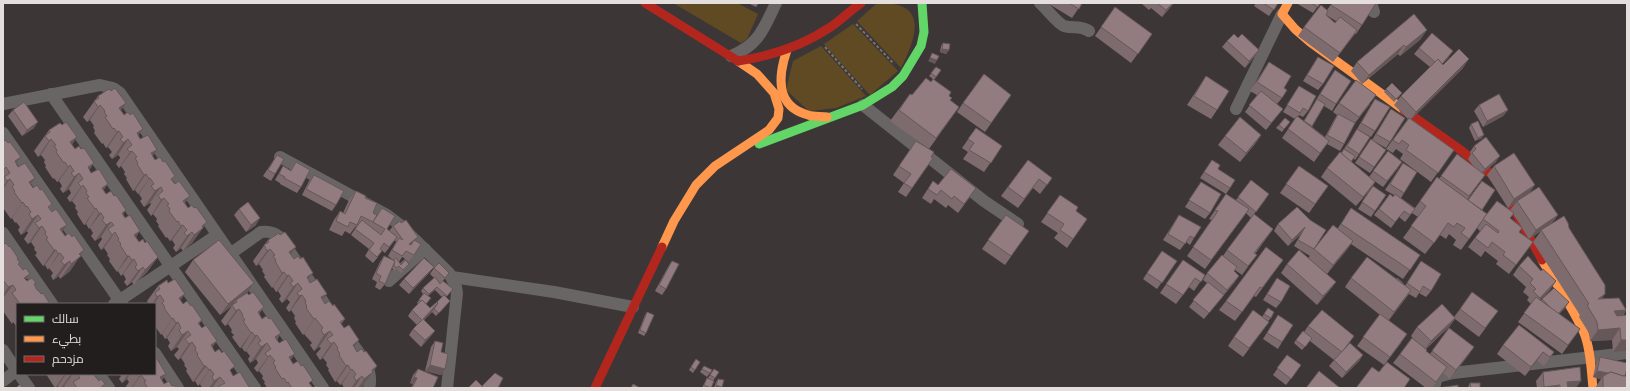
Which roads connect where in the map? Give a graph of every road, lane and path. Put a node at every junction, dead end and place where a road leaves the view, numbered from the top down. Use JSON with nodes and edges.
{"nodes":[{"id":1,"x":645,"y":3,"type":"edge"},
{"id":2,"x":776,"y":3,"type":"edge"},
{"id":3,"x":866,"y":3,"type":"edge"},
{"id":4,"x":922,"y":3,"type":"edge"},
{"id":5,"x":1040,"y":3,"type":"edge"},
{"id":6,"x":911,"y":4,"type":"dead end"},
{"id":7,"x":859,"y":5,"type":"edge"},
{"id":8,"x":1285,"y":8,"type":"edge"},
{"id":9,"x":847,"y":14,"type":"junction"},
{"id":10,"x":1089,"y":31,"type":"dead end"},
{"id":11,"x":924,"y":32,"type":"junction"},
{"id":12,"x":816,"y":36,"type":"junction"},
{"id":13,"x":787,"y":50,"type":"junction"},
{"id":14,"x":735,"y":58,"type":"junction"},
{"id":15,"x":904,"y":75,"type":"junction"},
{"id":16,"x":777,"y":91,"type":"junction"},
{"id":17,"x":51,"y":94,"type":"junction"},
{"id":18,"x":867,"y":103,"type":"junction"},
{"id":19,"x":3,"y":104,"type":"edge"},
{"id":20,"x":1236,"y":109,"type":"dead end"},
{"id":21,"x":828,"y":117,"type":"junction"},
{"id":22,"x":3,"y":133,"type":"edge"},
{"id":23,"x":737,"y":152,"type":"junction"},
{"id":24,"x":280,"y":157,"type":"edge"},
{"id":25,"x":1019,"y":225,"type":"edge"},
{"id":26,"x":3,"y":232,"type":"edge"},
{"id":27,"x":217,"y":234,"type":"junction"},
{"id":28,"x":425,"y":249,"type":"junction"},
{"id":29,"x":230,"y":254,"type":"junction"},
{"id":30,"x":170,"y":265,"type":"junction"},
{"id":31,"x":452,"y":277,"type":"junction"},
{"id":32,"x":389,"y":281,"type":"edge"},
{"id":33,"x":51,"y":303,"type":"edge"},
{"id":34,"x":118,"y":303,"type":"edge"},
{"id":35,"x":633,"y":307,"type":"junction"},
{"id":36,"x":3,"y":350,"type":"edge"},
{"id":37,"x":1627,"y":353,"type":"edge"},
{"id":38,"x":156,"y":355,"type":"edge"},
{"id":39,"x":1589,"y":356,"type":"junction"},
{"id":40,"x":16,"y":370,"type":"edge"},
{"id":41,"x":16,"y":372,"type":"edge"},
{"id":42,"x":20,"y":375,"type":"edge"},
{"id":43,"x":100,"y":375,"type":"edge"},
{"id":44,"x":3,"y":380,"type":"edge"},
{"id":45,"x":29,"y":388,"type":"edge"},
{"id":46,"x":109,"y":388,"type":"edge"},
{"id":47,"x":178,"y":388,"type":"edge"},
{"id":48,"x":255,"y":388,"type":"edge"},
{"id":49,"x":322,"y":388,"type":"edge"},
{"id":50,"x":369,"y":388,"type":"edge"},
{"id":51,"x":447,"y":388,"type":"edge"},
{"id":52,"x":595,"y":388,"type":"edge"},
{"id":53,"x":1434,"y":388,"type":"edge"},
{"id":54,"x":1593,"y":388,"type":"edge"}],
"edges":[{"from":1,"to":14,"type":"main road"},
{"from":2,"to":14,"type":"street"},
{"from":3,"to":7,"type":"main road"},
{"from":4,"to":11,"type":"main road"},
{"from":5,"to":10,"type":"street"},
{"from":6,"to":11,"type":"main road"},
{"from":7,"to":9,"type":"main road"},
{"from":8,"to":20,"type":"street"},
{"from":8,"to":39,"type":"main road"},
{"from":9,"to":12,"type":"main road"},
{"from":9,"to":15,"type":"path"},
{"from":11,"to":15,"type":"main road"},
{"from":12,"to":13,"type":"main road"},
{"from":12,"to":18,"type":"path"},
{"from":13,"to":14,"type":"main road"},
{"from":13,"to":16,"type":"main road"},
{"from":14,"to":16,"type":"main road"},
{"from":15,"to":18,"type":"main road"},
{"from":16,"to":21,"type":"main road"},
{"from":16,"to":23,"type":"main road"},
{"from":17,"to":19,"type":"street"},
{"from":17,"to":27,"type":"street"},
{"from":17,"to":30,"type":"street"},
{"from":18,"to":21,"type":"main road"},
{"from":18,"to":25,"type":"street"},
{"from":21,"to":23,"type":"main road"},
{"from":22,"to":34,"type":"street"},
{"from":23,"to":35,"type":"main road"},
{"from":24,"to":28,"type":"street"},
{"from":26,"to":33,"type":"street"},
{"from":27,"to":29,"type":"street"},
{"from":27,"to":30,"type":"street"},
{"from":28,"to":31,"type":"street"},
{"from":28,"to":32,"type":"street"},
{"from":29,"to":49,"type":"street"},
{"from":29,"to":50,"type":"street"},
{"from":30,"to":34,"type":"street"},
{"from":30,"to":48,"type":"street"},
{"from":31,"to":35,"type":"street"},
{"from":31,"to":51,"type":"street"},
{"from":35,"to":52,"type":"main road"},
{"from":36,"to":40,"type":"street"},
{"from":37,"to":39,"type":"street"},
{"from":38,"to":47,"type":"street"},
{"from":39,"to":53,"type":"street"},
{"from":39,"to":54,"type":"main road"},
{"from":41,"to":44,"type":"street"},
{"from":42,"to":45,"type":"street"},
{"from":43,"to":46,"type":"street"}]}
